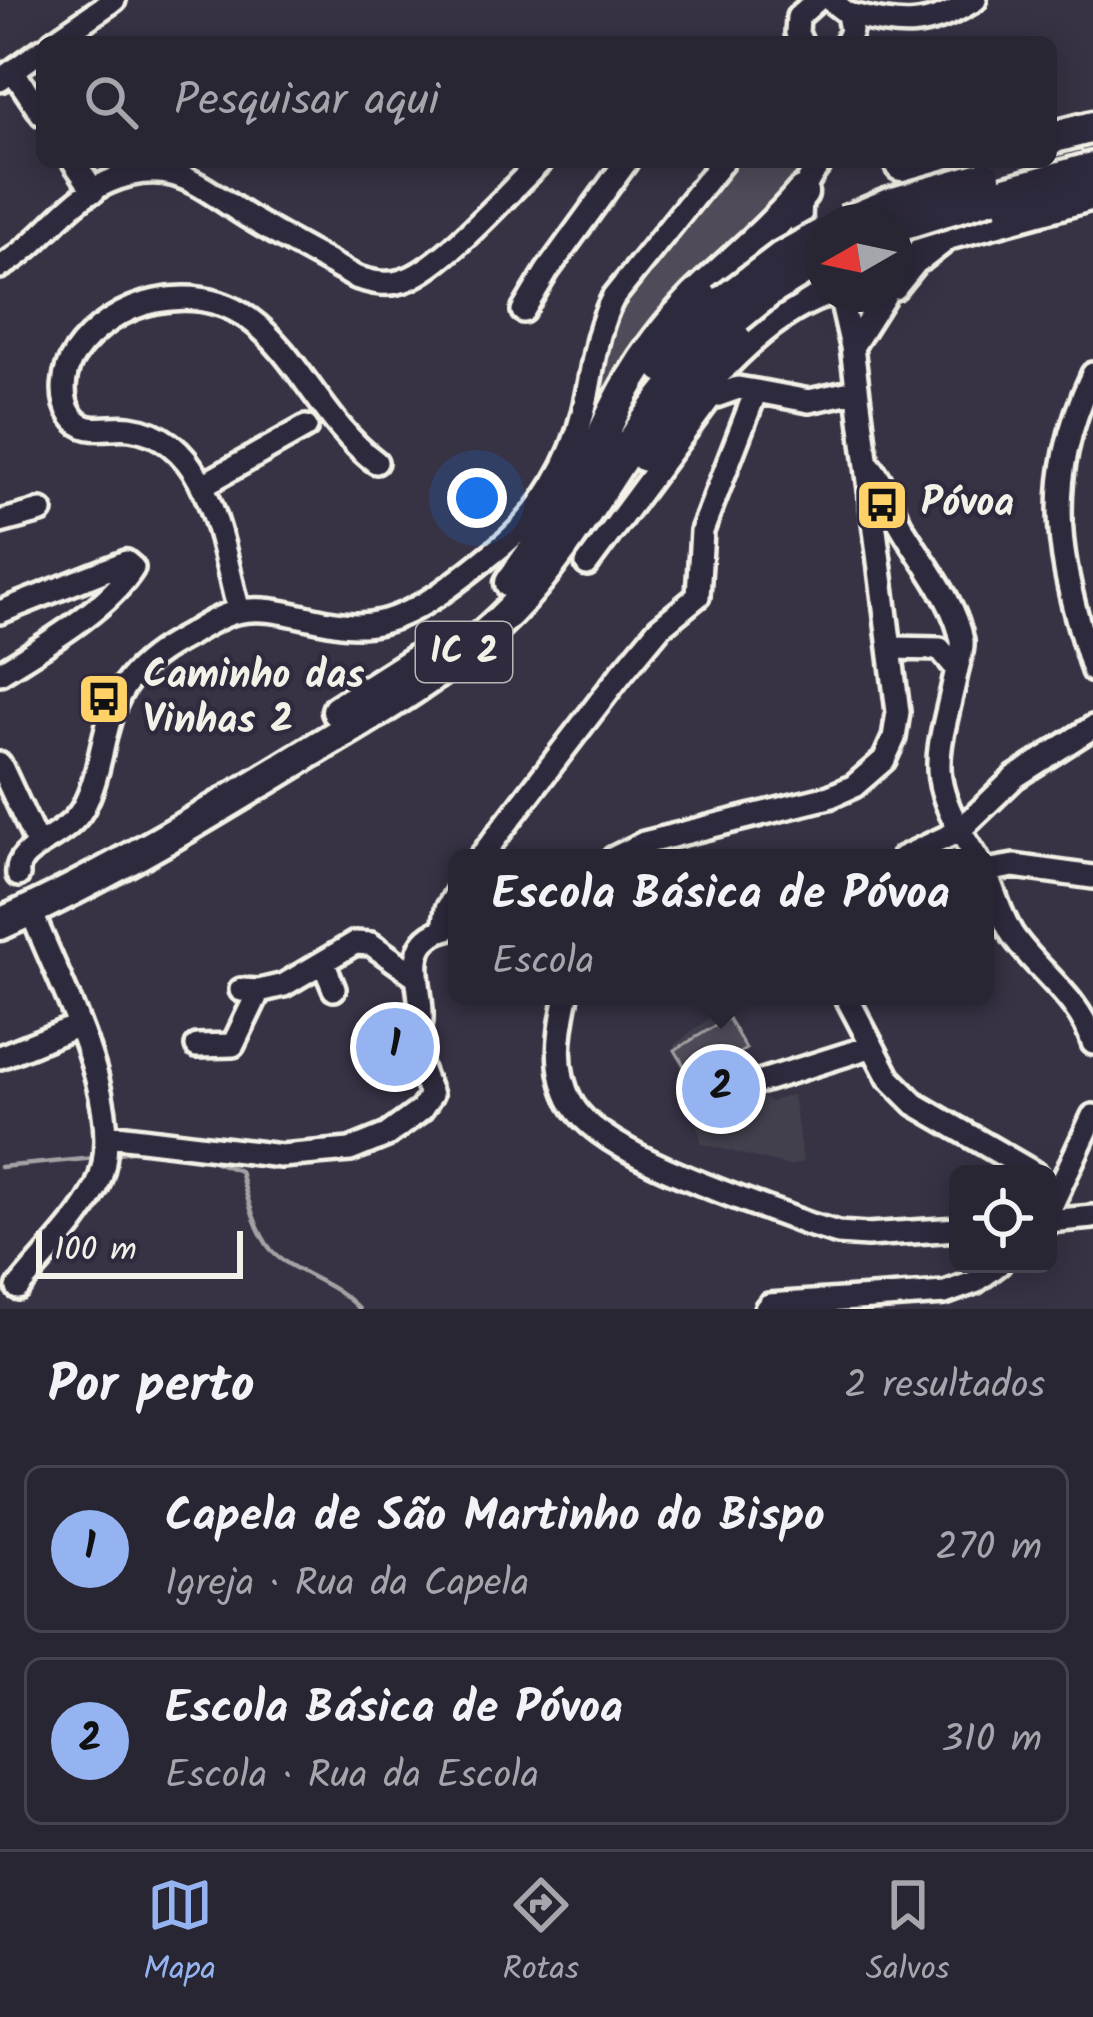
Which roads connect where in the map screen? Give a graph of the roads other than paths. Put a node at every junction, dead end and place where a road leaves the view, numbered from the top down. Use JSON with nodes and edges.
{"nodes":[{"id":1,"x":114,"y":0,"type":"edge"},
{"id":2,"x":976,"y":0,"type":"edge"},
{"id":3,"x":838,"y":13,"type":"edge"},
{"id":4,"x":62,"y":36,"type":"edge"},
{"id":5,"x":800,"y":36,"type":"edge"},
{"id":6,"x":36,"y":54,"type":"edge"},
{"id":7,"x":6,"y":75,"type":"edge"},
{"id":8,"x":36,"y":108,"type":"edge"},
{"id":9,"x":1093,"y":127,"type":"edge"},
{"id":10,"x":1057,"y":136,"type":"edge"},
{"id":11,"x":1093,"y":147,"type":"edge"},
{"id":12,"x":1057,"y":156,"type":"edge"},
{"id":13,"x":78,"y":168,"type":"edge"},
{"id":14,"x":534,"y":168,"type":"edge"},
{"id":15,"x":622,"y":168,"type":"edge"},
{"id":16,"x":717,"y":168,"type":"edge"},
{"id":17,"x":818,"y":168,"type":"edge"},
{"id":18,"x":903,"y":168,"type":"edge"},
{"id":19,"x":925,"y":168,"type":"edge"},
{"id":20,"x":1016,"y":168,"type":"edge"},
{"id":21,"x":1093,"y":168,"type":"edge"},
{"id":22,"x":978,"y":178,"type":"edge"},
{"id":23,"x":94,"y":191,"type":"junction"},
{"id":24,"x":802,"y":193,"type":"junction"},
{"id":25,"x":1093,"y":194,"type":"edge"},
{"id":26,"x":890,"y":204,"type":"edge"},
{"id":27,"x":913,"y":216,"type":"edge"},
{"id":28,"x":805,"y":244,"type":"edge"},
{"id":29,"x":805,"y":245,"type":"edge"},
{"id":30,"x":920,"y":255,"type":"junction"},
{"id":31,"x":913,"y":264,"type":"edge"},
{"id":32,"x":0,"y":268,"type":"edge"},
{"id":33,"x":805,"y":269,"type":"edge"},
{"id":34,"x":805,"y":301,"type":"edge"},
{"id":35,"x":794,"y":307,"type":"junction"},
{"id":36,"x":731,"y":309,"type":"junction"},
{"id":37,"x":523,"y":311,"type":"dead end"},
{"id":38,"x":845,"y":312,"type":"edge"},
{"id":39,"x":871,"y":312,"type":"edge"},
{"id":40,"x":850,"y":336,"type":"junction"},
{"id":41,"x":1093,"y":374,"type":"edge"},
{"id":42,"x":756,"y":391,"type":"junction"},
{"id":43,"x":856,"y":391,"type":"junction"},
{"id":44,"x":306,"y":427,"type":"dead end"},
{"id":45,"x":864,"y":460,"type":"junction"},
{"id":46,"x":376,"y":462,"type":"dead end"},
{"id":47,"x":584,"y":480,"type":"junction"},
{"id":48,"x":203,"y":484,"type":"junction"},
{"id":49,"x":41,"y":511,"type":"dead end"},
{"id":50,"x":582,"y":521,"type":"junction"},
{"id":51,"x":0,"y":522,"type":"edge"},
{"id":52,"x":587,"y":564,"type":"dead end"},
{"id":53,"x":239,"y":611,"type":"junction"},
{"id":54,"x":0,"y":612,"type":"edge"},
{"id":55,"x":891,"y":648,"type":"junction"},
{"id":56,"x":957,"y":669,"type":"junction"},
{"id":57,"x":1093,"y":671,"type":"edge"},
{"id":58,"x":0,"y":673,"type":"edge"},
{"id":59,"x":1093,"y":727,"type":"edge"},
{"id":60,"x":0,"y":764,"type":"edge"},
{"id":61,"x":959,"y":831,"type":"junction"},
{"id":62,"x":38,"y":846,"type":"junction"},
{"id":63,"x":487,"y":849,"type":"edge"},
{"id":64,"x":632,"y":849,"type":"edge"},
{"id":65,"x":921,"y":849,"type":"edge"},
{"id":66,"x":971,"y":849,"type":"edge"},
{"id":67,"x":994,"y":869,"type":"edge"},
{"id":68,"x":12,"y":872,"type":"edge"},
{"id":69,"x":1093,"y":877,"type":"edge"},
{"id":70,"x":994,"y":892,"type":"edge"},
{"id":71,"x":0,"y":903,"type":"edge"},
{"id":72,"x":36,"y":923,"type":"dead end"},
{"id":73,"x":0,"y":924,"type":"edge"},
{"id":74,"x":448,"y":928,"type":"edge"},
{"id":75,"x":323,"y":962,"type":"junction"},
{"id":76,"x":405,"y":969,"type":"junction"},
{"id":77,"x":334,"y":989,"type":"dead end"},
{"id":78,"x":565,"y":1005,"type":"edge"},
{"id":79,"x":850,"y":1005,"type":"edge"},
{"id":80,"x":76,"y":1026,"type":"junction"},
{"id":81,"x":1093,"y":1043,"type":"edge"},
{"id":82,"x":196,"y":1046,"type":"dead end"},
{"id":83,"x":870,"y":1047,"type":"junction"},
{"id":84,"x":0,"y":1057,"type":"edge"},
{"id":85,"x":762,"y":1081,"type":"dead end"},
{"id":86,"x":1093,"y":1115,"type":"edge"},
{"id":87,"x":109,"y":1136,"type":"junction"},
{"id":88,"x":1021,"y":1165,"type":"edge"},
{"id":89,"x":1057,"y":1180,"type":"edge"},
{"id":90,"x":1057,"y":1217,"type":"edge"},
{"id":91,"x":1093,"y":1217,"type":"edge"},
{"id":92,"x":949,"y":1229,"type":"edge"},
{"id":93,"x":987,"y":1273,"type":"edge"},
{"id":94,"x":15,"y":1294,"type":"edge"},
{"id":95,"x":766,"y":1309,"type":"edge"}],
"edges":[{"from":1,"to":4,"type":"street"},
{"from":2,"to":3,"type":"street"},
{"from":3,"to":5,"type":"street"},
{"from":6,"to":7,"type":"street"},
{"from":7,"to":8,"type":"street"},
{"from":9,"to":10,"type":"highway"},
{"from":11,"to":12,"type":"highway"},
{"from":13,"to":23,"type":"street"},
{"from":14,"to":23,"type":"street"},
{"from":15,"to":37,"type":"street"},
{"from":16,"to":53,"type":"street"},
{"from":17,"to":24,"type":"street"},
{"from":18,"to":30,"type":"street"},
{"from":19,"to":22,"type":"highway"},
{"from":20,"to":22,"type":"highway"},
{"from":21,"to":22,"type":"highway"},
{"from":22,"to":26,"type":"highway","bridge":true},
{"from":22,"to":27,"type":"highway","bridge":true},
{"from":23,"to":32,"type":"street"},
{"from":24,"to":28,"type":"street"},
{"from":24,"to":47,"type":"highway"},
{"from":25,"to":30,"type":"highway"},
{"from":29,"to":36,"type":"highway","number":"IC 2","bridge":true},
{"from":30,"to":31,"type":"street"},
{"from":33,"to":36,"type":"highway","number":"IC 2","bridge":true},
{"from":34,"to":35,"type":"highway"},
{"from":35,"to":40,"type":"street"},
{"from":35,"to":50,"type":"highway"},
{"from":36,"to":47,"type":"highway","number":"IC 2"},
{"from":36,"to":50,"type":"highway","number":"IC 2"},
{"from":38,"to":40,"type":"street"},
{"from":39,"to":40,"type":"street"},
{"from":40,"to":43,"type":"street"},
{"from":41,"to":57,"type":"street"},
{"from":42,"to":43,"type":"street"},
{"from":42,"to":52,"type":"street"},
{"from":42,"to":63,"type":"street"},
{"from":43,"to":45,"type":"street"},
{"from":44,"to":48,"type":"street"},
{"from":45,"to":55,"type":"street"},
{"from":45,"to":56,"type":"street"},
{"from":46,"to":48,"type":"street"},
{"from":47,"to":71,"type":"highway","number":"IC 2"},
{"from":48,"to":53,"type":"street"},
{"from":49,"to":51,"type":"street"},
{"from":50,"to":73,"type":"highway","number":"IC 2"},
{"from":53,"to":62,"type":"street"},
{"from":54,"to":58,"type":"street"},
{"from":55,"to":56,"type":"street"},
{"from":55,"to":64,"type":"street"},
{"from":56,"to":61,"type":"street"},
{"from":59,"to":61,"type":"street"},
{"from":60,"to":62,"type":"street"},
{"from":61,"to":65,"type":"street"},
{"from":61,"to":66,"type":"street"},
{"from":62,"to":68,"type":"street"},
{"from":67,"to":69,"type":"street"},
{"from":70,"to":81,"type":"street"},
{"from":72,"to":80,"type":"street"},
{"from":74,"to":76,"type":"street"},
{"from":75,"to":76,"type":"street"},
{"from":75,"to":77,"type":"street"},
{"from":75,"to":82,"type":"street"},
{"from":76,"to":87,"type":"street"},
{"from":78,"to":92,"type":"street"},
{"from":79,"to":83,"type":"street"},
{"from":80,"to":84,"type":"street"},
{"from":80,"to":87,"type":"street"},
{"from":83,"to":85,"type":"street"},
{"from":83,"to":88,"type":"street"},
{"from":86,"to":89,"type":"street"},
{"from":87,"to":94,"type":"street"},
{"from":90,"to":91,"type":"street"},
{"from":93,"to":95,"type":"street"}]}
